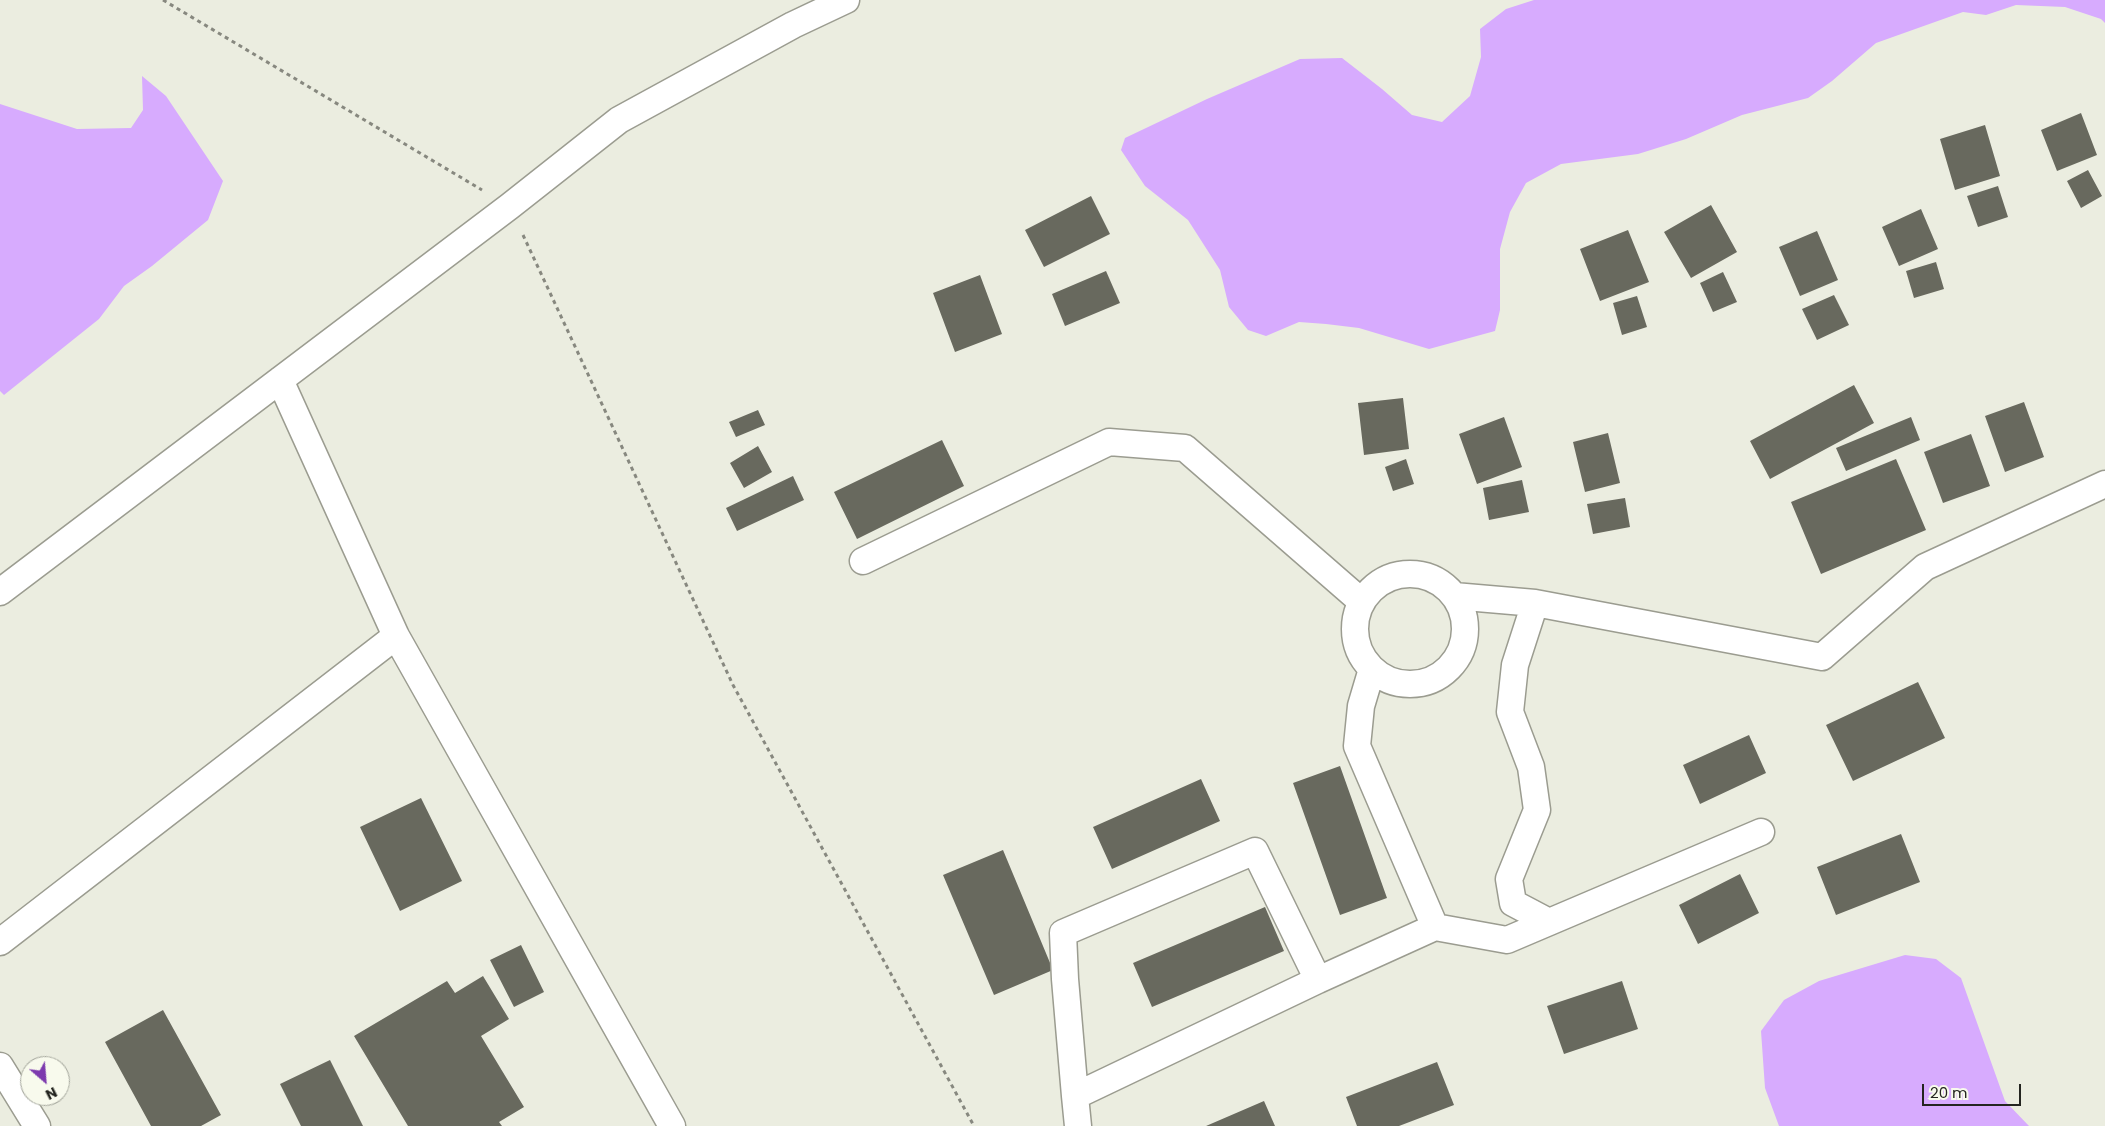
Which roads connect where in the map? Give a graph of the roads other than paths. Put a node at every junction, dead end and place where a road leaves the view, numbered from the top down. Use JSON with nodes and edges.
{"nodes":[{"id":1,"x":846,"y":0,"type":"edge"},
{"id":2,"x":280,"y":380,"type":"junction"},
{"id":3,"x":2105,"y":484,"type":"edge"},
{"id":4,"x":863,"y":561,"type":"dead end"},
{"id":5,"x":0,"y":592,"type":"edge"},
{"id":6,"x":1454,"y":596,"type":"junction"},
{"id":7,"x":1362,"y":602,"type":"junction"},
{"id":8,"x":1536,"y":603,"type":"junction"},
{"id":9,"x":396,"y":636,"type":"junction"},
{"id":10,"x":1372,"y":669,"type":"junction"},
{"id":11,"x":1761,"y":832,"type":"dead end"},
{"id":12,"x":1549,"y":922,"type":"junction"},
{"id":13,"x":1435,"y":927,"type":"junction"},
{"id":14,"x":0,"y":942,"type":"edge"},
{"id":15,"x":1318,"y":980,"type":"junction"},
{"id":16,"x":0,"y":1066,"type":"edge"},
{"id":17,"x":1075,"y":1096,"type":"junction"},
{"id":18,"x":37,"y":1126,"type":"edge"},
{"id":19,"x":672,"y":1126,"type":"edge"},
{"id":20,"x":1078,"y":1126,"type":"edge"}],
"edges":[{"from":1,"to":2,"type":"street"},
{"from":2,"to":5,"type":"street"},
{"from":2,"to":9,"type":"street"},
{"from":3,"to":8,"type":"street"},
{"from":4,"to":7,"type":"street"},
{"from":6,"to":7,"type":"street"},
{"from":6,"to":8,"type":"street"},
{"from":6,"to":10,"type":"street"},
{"from":7,"to":10,"type":"street"},
{"from":8,"to":12,"type":"street"},
{"from":9,"to":14,"type":"street"},
{"from":9,"to":19,"type":"street"},
{"from":10,"to":13,"type":"street"},
{"from":11,"to":12,"type":"street"},
{"from":12,"to":13,"type":"street"},
{"from":13,"to":15,"type":"street"},
{"from":15,"to":17,"type":"street"},
{"from":15,"to":17,"type":"street"},
{"from":16,"to":18,"type":"street"},
{"from":17,"to":20,"type":"street"}]}
